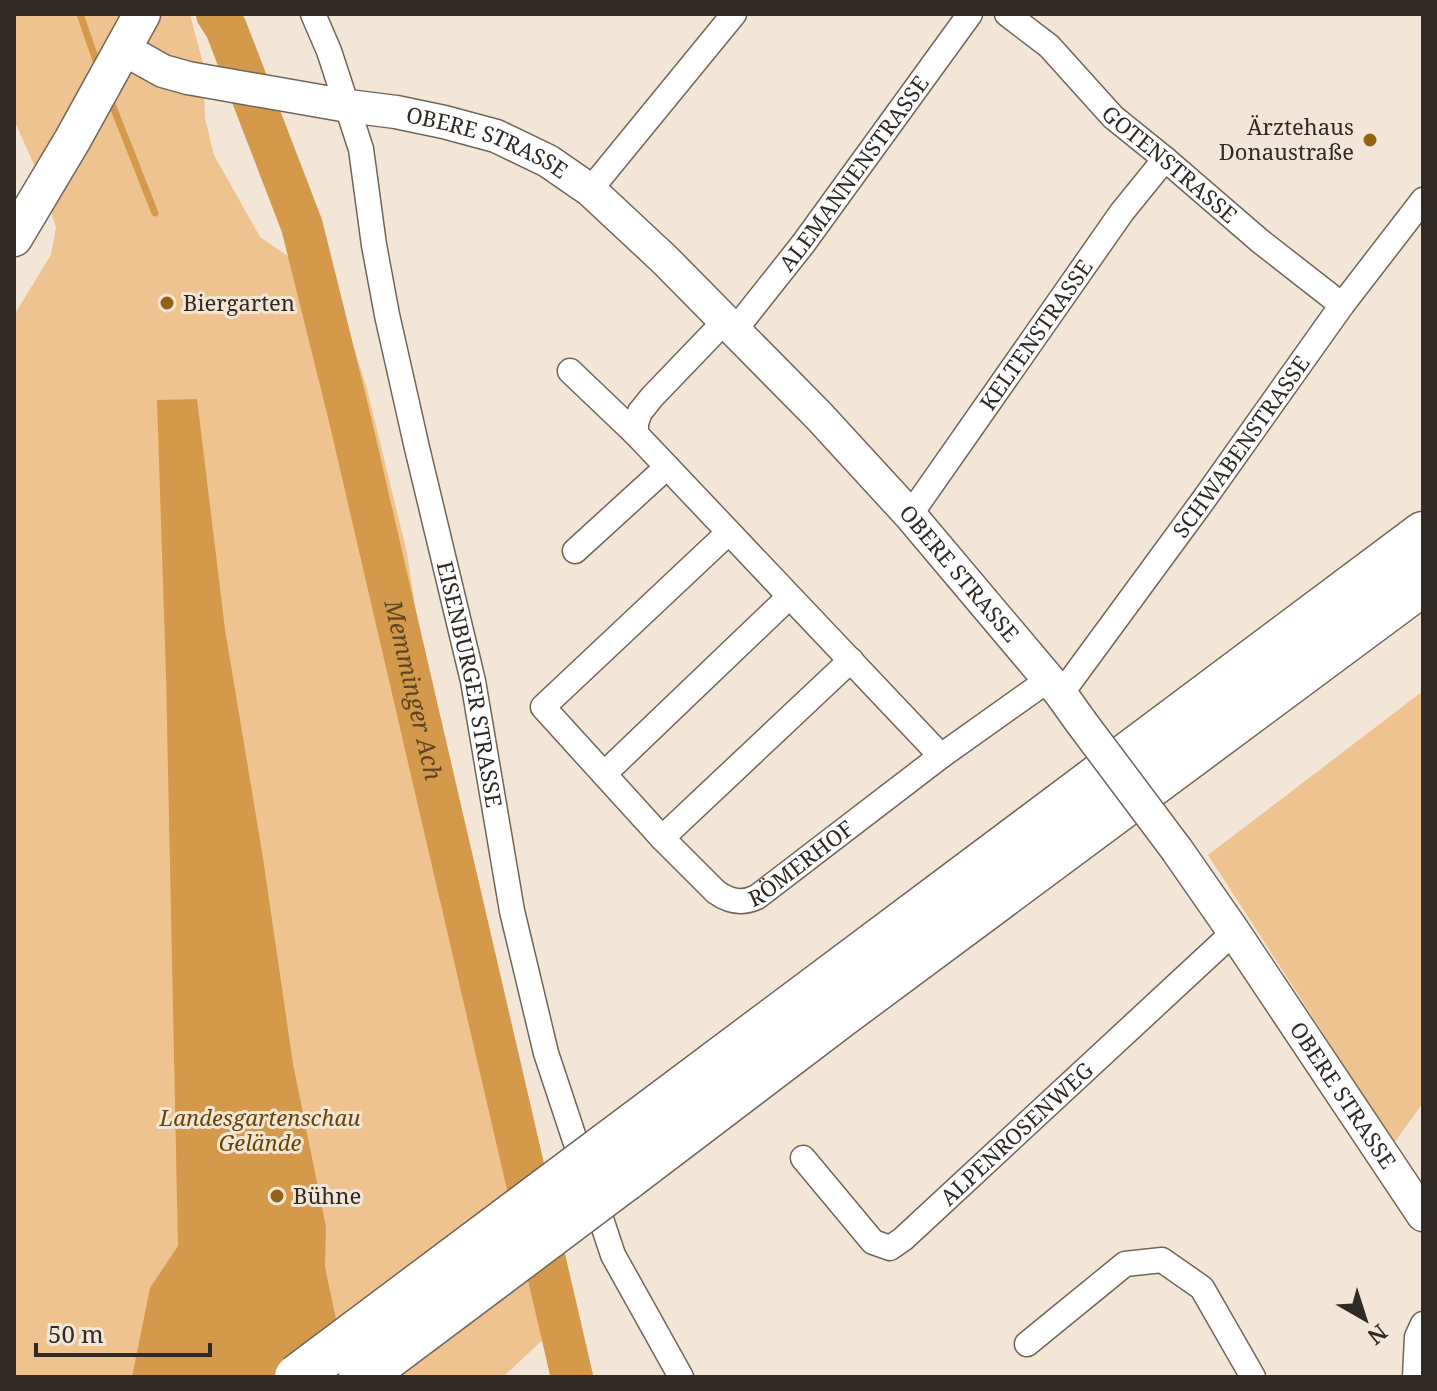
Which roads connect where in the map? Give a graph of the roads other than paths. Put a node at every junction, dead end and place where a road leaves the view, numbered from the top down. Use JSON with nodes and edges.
{"nodes":[{"id":1,"x":142,"y":14,"type":"edge"},
{"id":2,"x":313,"y":14,"type":"edge"},
{"id":3,"x":734,"y":14,"type":"edge"},
{"id":4,"x":970,"y":14,"type":"edge"},
{"id":5,"x":1007,"y":14,"type":"edge"},
{"id":6,"x":116,"y":59,"type":"junction"},
{"id":7,"x":348,"y":106,"type":"junction"},
{"id":8,"x":1165,"y":159,"type":"junction"},
{"id":9,"x":590,"y":190,"type":"junction"},
{"id":10,"x":1423,"y":200,"type":"edge"},
{"id":11,"x":14,"y":238,"type":"edge"},
{"id":12,"x":1342,"y":305,"type":"junction"},
{"id":13,"x":730,"y":326,"type":"junction"},
{"id":14,"x":570,"y":371,"type":"dead end"},
{"id":15,"x":636,"y":434,"type":"junction"},
{"id":16,"x":667,"y":467,"type":"junction"},
{"id":17,"x":910,"y":515,"type":"junction"},
{"id":18,"x":728,"y":533,"type":"junction"},
{"id":19,"x":1423,"y":534,"type":"edge"},
{"id":20,"x":575,"y":551,"type":"dead end"},
{"id":21,"x":1423,"y":583,"type":"edge"},
{"id":22,"x":789,"y":597,"type":"junction"},
{"id":23,"x":851,"y":660,"type":"junction"},
{"id":24,"x":1055,"y":687,"type":"junction"},
{"id":25,"x":941,"y":756,"type":"junction"},
{"id":26,"x":604,"y":774,"type":"junction"},
{"id":27,"x":662,"y":838,"type":"junction"},
{"id":28,"x":1234,"y":932,"type":"junction"},
{"id":29,"x":803,"y":1158,"type":"dead end"},
{"id":30,"x":616,"y":1162,"type":"junction"},
{"id":31,"x":1423,"y":1215,"type":"edge"},
{"id":32,"x":1423,"y":1324,"type":"edge"},
{"id":33,"x":1027,"y":1344,"type":"dead end"},
{"id":34,"x":297,"y":1377,"type":"edge"},
{"id":35,"x":361,"y":1377,"type":"edge"},
{"id":36,"x":681,"y":1377,"type":"edge"},
{"id":37,"x":1253,"y":1377,"type":"edge"},
{"id":38,"x":1415,"y":1377,"type":"edge"}],
"edges":[{"from":1,"to":6,"type":"main road"},
{"from":2,"to":7,"type":"street"},
{"from":3,"to":9,"type":"street"},
{"from":4,"to":13,"type":"street","name":"ALEMANNENSTRASSE"},
{"from":5,"to":8,"type":"street","name":"GOTENSTRASSE"},
{"from":6,"to":7,"type":"street","name":"OBERE STRASSE"},
{"from":6,"to":11,"type":"main road"},
{"from":7,"to":9,"type":"street","name":"OBERE STRASSE"},
{"from":7,"to":36,"type":"street","name":"EISENBURGER STRASSE"},
{"from":8,"to":12,"type":"street","name":"GOTENSTRASSE"},
{"from":8,"to":17,"type":"street","name":"KELTENSTRASSE"},
{"from":9,"to":13,"type":"street","name":"OBERE STRASSE"},
{"from":10,"to":12,"type":"street","name":"SCHWABENSTRASSE"},
{"from":12,"to":24,"type":"street","name":"SCHWABENSTRASSE"},
{"from":13,"to":15,"type":"street"},
{"from":13,"to":17,"type":"street","name":"OBERE STRASSE"},
{"from":14,"to":15,"type":"street"},
{"from":15,"to":16,"type":"street"},
{"from":16,"to":18,"type":"street"},
{"from":16,"to":20,"type":"street"},
{"from":17,"to":24,"type":"street","name":"OBERE STRASSE"},
{"from":18,"to":22,"type":"street"},
{"from":18,"to":26,"type":"street","name":"RÖMERHOF"},
{"from":19,"to":30,"type":"highway"},
{"from":21,"to":30,"type":"highway"},
{"from":22,"to":23,"type":"street"},
{"from":22,"to":26,"type":"street"},
{"from":23,"to":25,"type":"street"},
{"from":23,"to":27,"type":"street"},
{"from":24,"to":25,"type":"street","name":"RÖMERHOF"},
{"from":24,"to":28,"type":"street","name":"OBERE STRASSE","bridge":true},
{"from":25,"to":27,"type":"street","name":"RÖMERHOF"},
{"from":26,"to":27,"type":"street","name":"RÖMERHOF"},
{"from":28,"to":29,"type":"street","name":"ALPENROSENWEG"},
{"from":28,"to":31,"type":"street","name":"OBERE STRASSE"},
{"from":30,"to":34,"type":"highway","bridge":true},
{"from":30,"to":35,"type":"highway","bridge":true},
{"from":32,"to":38,"type":"street"},
{"from":33,"to":37,"type":"street"}]}
